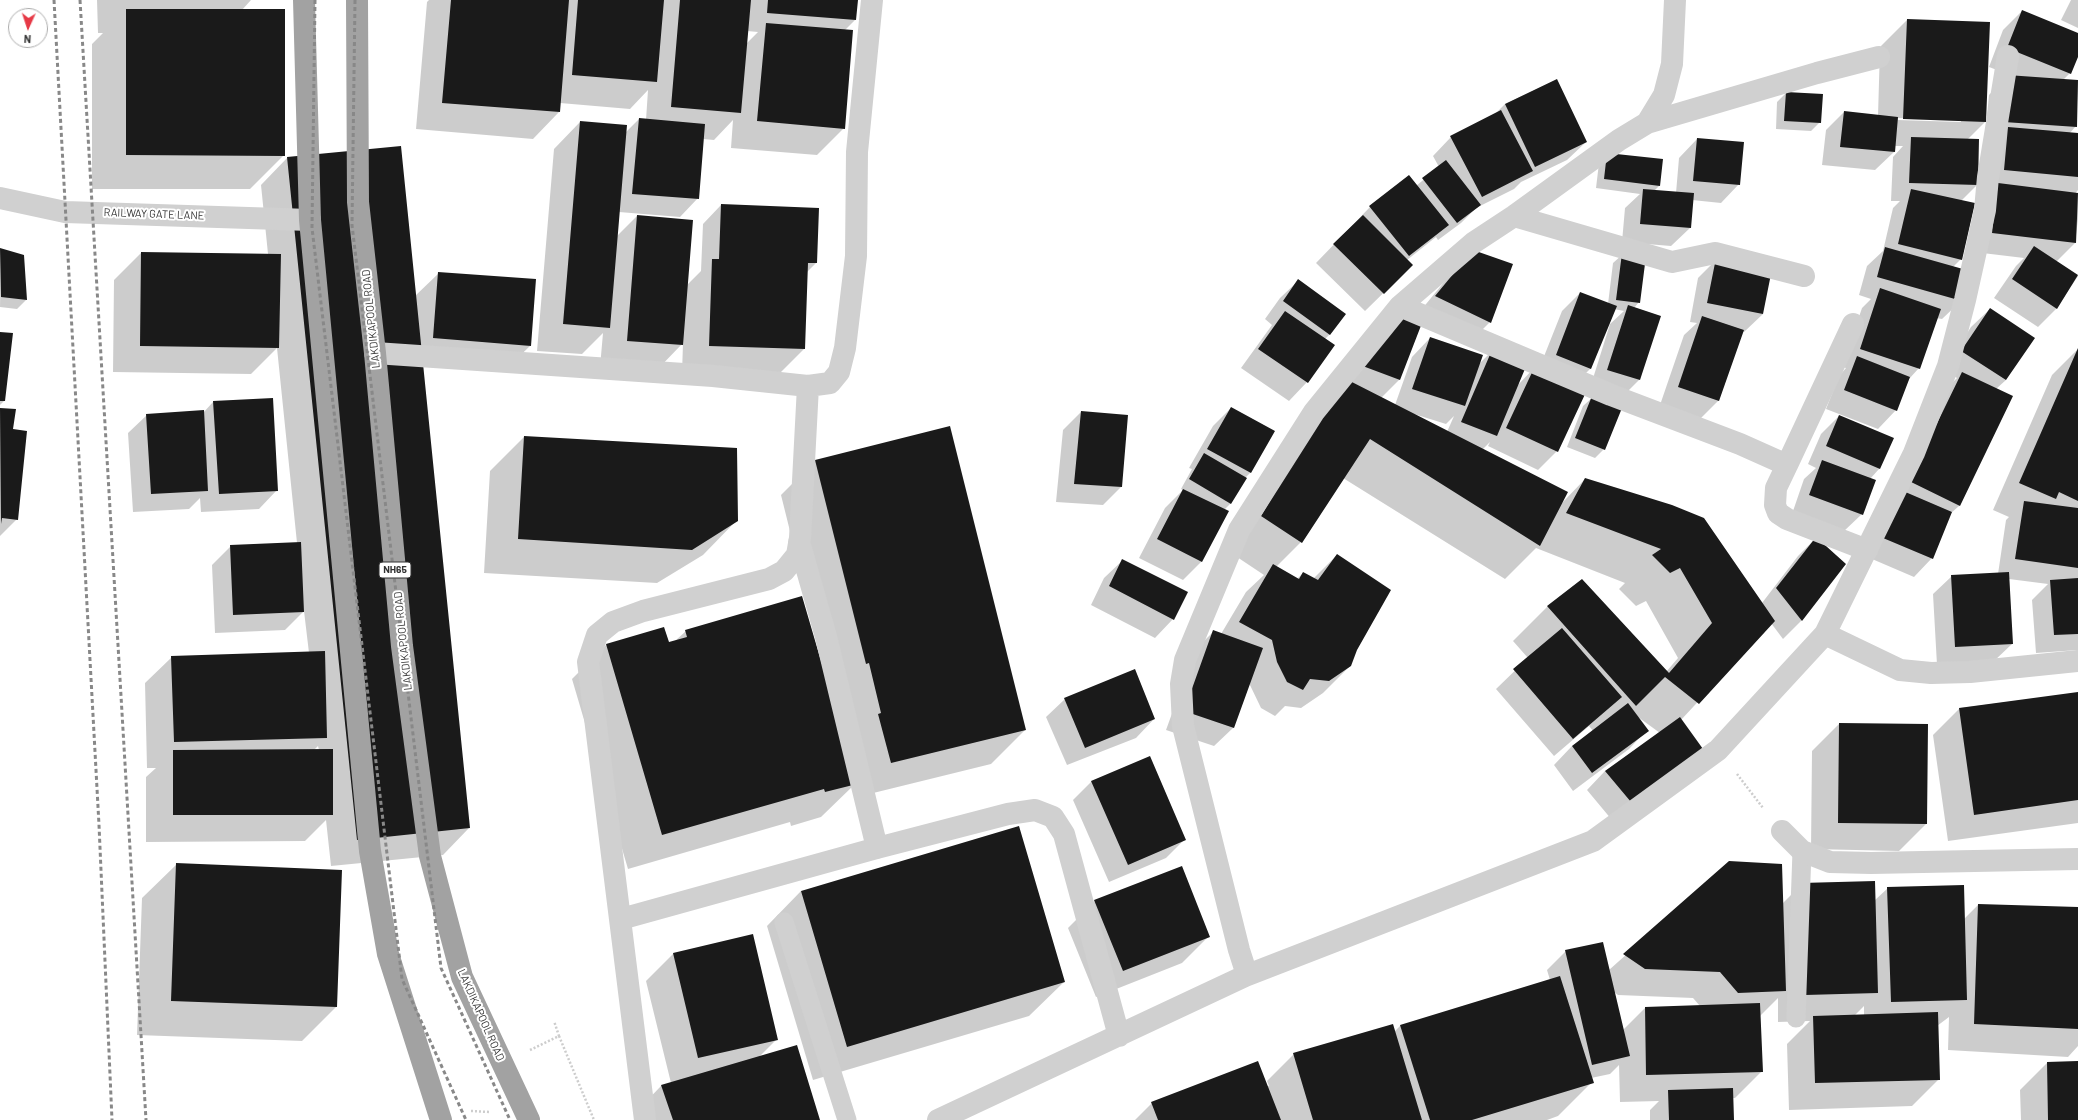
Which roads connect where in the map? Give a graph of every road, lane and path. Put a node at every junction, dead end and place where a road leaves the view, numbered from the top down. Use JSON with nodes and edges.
{"nodes":[{"id":1,"x":304,"y":0,"type":"edge"},
{"id":2,"x":358,"y":0,"type":"edge"},
{"id":3,"x":872,"y":0,"type":"edge"},
{"id":4,"x":1675,"y":0,"type":"edge"},
{"id":5,"x":2008,"y":56,"type":"dead end"},
{"id":6,"x":1880,"y":58,"type":"dead end"},
{"id":7,"x":1647,"y":123,"type":"junction"},
{"id":8,"x":0,"y":198,"type":"edge"},
{"id":9,"x":1514,"y":216,"type":"junction"},
{"id":10,"x":310,"y":220,"type":"junction"},
{"id":11,"x":1804,"y":276,"type":"dead end"},
{"id":12,"x":1400,"y":306,"type":"junction"},
{"id":13,"x":1853,"y":324,"type":"dead end"},
{"id":14,"x":375,"y":353,"type":"junction"},
{"id":15,"x":808,"y":386,"type":"junction"},
{"id":16,"x":1787,"y":465,"type":"junction"},
{"id":17,"x":799,"y":542,"type":"junction"},
{"id":18,"x":1867,"y":550,"type":"junction"},
{"id":19,"x":1825,"y":634,"type":"junction"},
{"id":20,"x":2078,"y":661,"type":"edge"},
{"id":21,"x":1718,"y":750,"type":"junction"},
{"id":22,"x":1782,"y":831,"type":"joint"},
{"id":23,"x":877,"y":848,"type":"junction"},
{"id":24,"x":1802,"y":851,"type":"junction"},
{"id":25,"x":2078,"y":859,"type":"edge"},
{"id":26,"x":621,"y":919,"type":"junction"},
{"id":27,"x":784,"y":922,"type":"dead end"},
{"id":28,"x":1247,"y":975,"type":"junction"},
{"id":29,"x":1796,"y":1018,"type":"dead end"},
{"id":30,"x":554,"y":1021,"type":"dead end"},
{"id":31,"x":559,"y":1036,"type":"junction"},
{"id":32,"x":1119,"y":1036,"type":"junction"},
{"id":33,"x":523,"y":1053,"type":"dead end"},
{"id":34,"x":441,"y":1120,"type":"edge"},
{"id":35,"x":529,"y":1120,"type":"edge"},
{"id":36,"x":594,"y":1120,"type":"edge"},
{"id":37,"x":645,"y":1120,"type":"edge"},
{"id":38,"x":847,"y":1120,"type":"edge"},
{"id":39,"x":938,"y":1120,"type":"edge"}],
"edges":[{"from":1,"to":10,"type":"highway"},
{"from":2,"to":14,"type":"highway","name":"LAKDIKAPOOL ROAD","number":"NH65"},
{"from":3,"to":15,"type":"street"},
{"from":4,"to":7,"type":"street"},
{"from":5,"to":18,"type":"street"},
{"from":6,"to":7,"type":"street"},
{"from":7,"to":9,"type":"street"},
{"from":8,"to":10,"type":"street","name":"RAILWAY GATE LANE"},
{"from":9,"to":11,"type":"street"},
{"from":9,"to":12,"type":"street"},
{"from":10,"to":34,"type":"highway"},
{"from":12,"to":16,"type":"street"},
{"from":12,"to":28,"type":"street"},
{"from":13,"to":16,"type":"street"},
{"from":14,"to":15,"type":"street"},
{"from":14,"to":35,"type":"highway","name":"LAKDIKAPOOL ROAD","number":"NH65"},
{"from":15,"to":17,"type":"street"},
{"from":16,"to":18,"type":"street"},
{"from":17,"to":23,"type":"street"},
{"from":17,"to":26,"type":"street"},
{"from":18,"to":19,"type":"street"},
{"from":19,"to":20,"type":"street"},
{"from":19,"to":21,"type":"street"},
{"from":21,"to":22,"type":"path"},
{"from":21,"to":28,"type":"street"},
{"from":22,"to":24,"type":"street"},
{"from":23,"to":26,"type":"street"},
{"from":23,"to":32,"type":"street"},
{"from":24,"to":25,"type":"street"},
{"from":24,"to":29,"type":"lane"},
{"from":26,"to":37,"type":"street"},
{"from":27,"to":38,"type":"lane"},
{"from":28,"to":32,"type":"street"},
{"from":30,"to":31,"type":"path"},
{"from":31,"to":33,"type":"path"},
{"from":31,"to":36,"type":"path"},
{"from":32,"to":39,"type":"street"}]}
